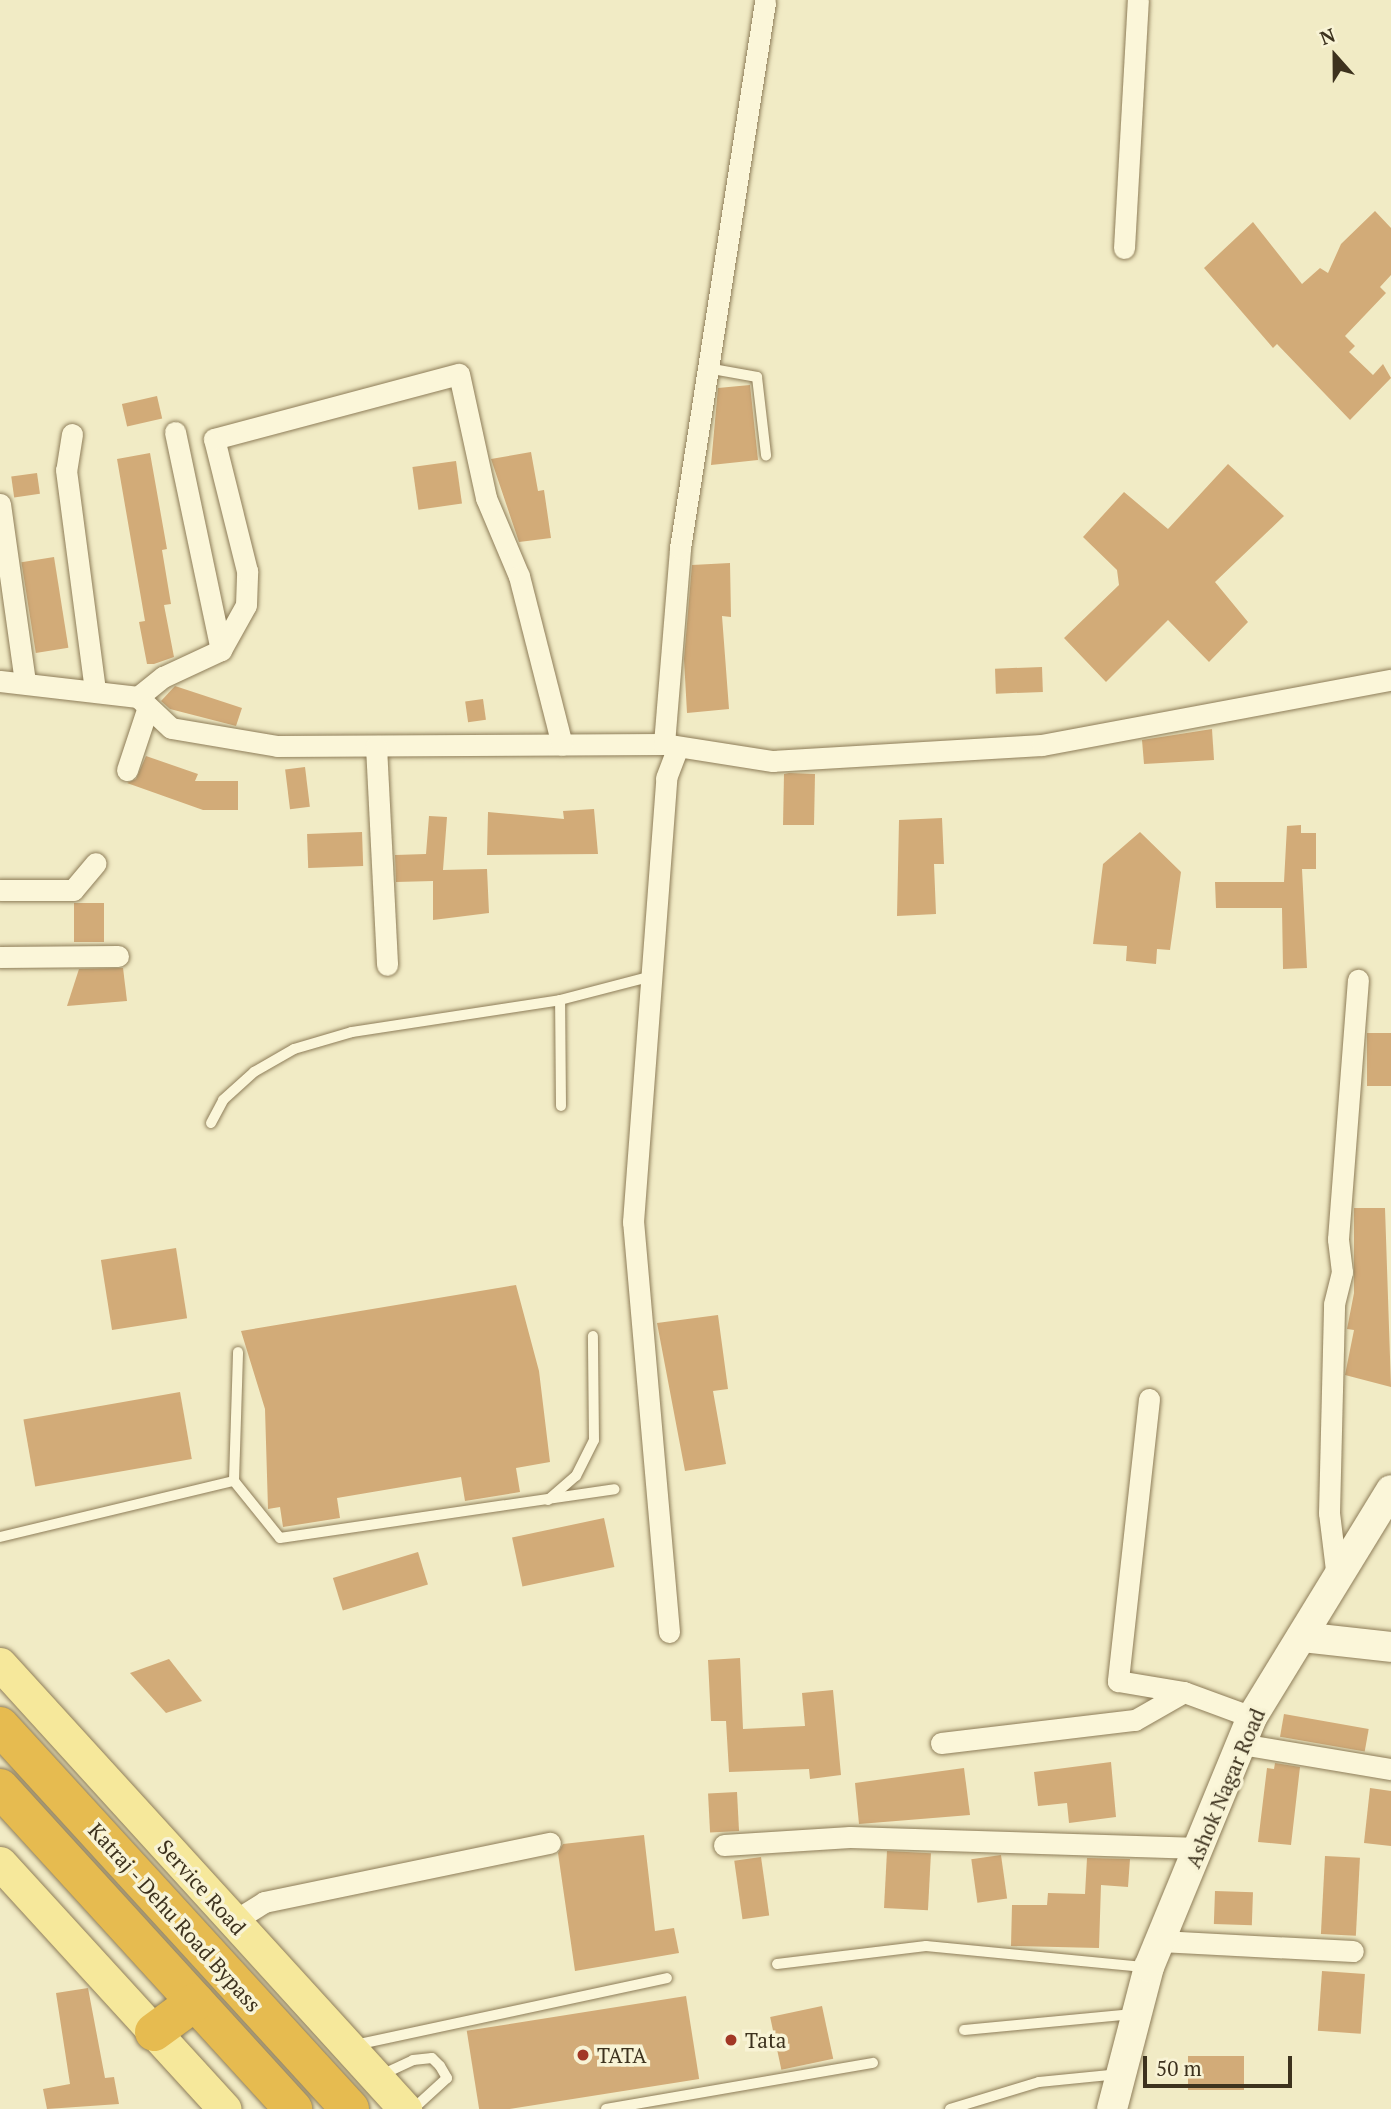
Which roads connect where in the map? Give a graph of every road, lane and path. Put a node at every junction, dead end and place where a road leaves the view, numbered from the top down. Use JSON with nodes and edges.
{"nodes":[{"id":1,"x":1138,"y":0,"type":"edge"},
{"id":2,"x":765,"y":2,"type":"dead end"},
{"id":3,"x":1124,"y":248,"type":"dead end"},
{"id":4,"x":707,"y":368,"type":"junction"},
{"id":5,"x":175,"y":432,"type":"dead end"},
{"id":6,"x":72,"y":434,"type":"dead end"},
{"id":7,"x":766,"y":455,"type":"dead end"},
{"id":8,"x":0,"y":504,"type":"edge"},
{"id":9,"x":220,"y":650,"type":"junction"},
{"id":10,"x":1391,"y":680,"type":"edge"},
{"id":11,"x":0,"y":681,"type":"edge"},
{"id":12,"x":25,"y":683,"type":"junction"},
{"id":13,"x":95,"y":690,"type":"junction"},
{"id":14,"x":143,"y":702,"type":"junction"},
{"id":15,"x":562,"y":745,"type":"junction"},
{"id":16,"x":376,"y":746,"type":"junction"},
{"id":17,"x":671,"y":747,"type":"junction"},
{"id":18,"x":127,"y":770,"type":"dead end"},
{"id":19,"x":96,"y":863,"type":"dead end"},
{"id":20,"x":0,"y":890,"type":"edge"},
{"id":21,"x":118,"y":956,"type":"dead end"},
{"id":22,"x":0,"y":957,"type":"edge"},
{"id":23,"x":387,"y":965,"type":"dead end"},
{"id":24,"x":648,"y":977,"type":"junction"},
{"id":25,"x":1358,"y":980,"type":"dead end"},
{"id":26,"x":560,"y":1000,"type":"junction"},
{"id":27,"x":561,"y":1106,"type":"dead end"},
{"id":28,"x":211,"y":1123,"type":"dead end"},
{"id":29,"x":593,"y":1336,"type":"dead end"},
{"id":30,"x":238,"y":1352,"type":"dead end"},
{"id":31,"x":1149,"y":1399,"type":"dead end"},
{"id":32,"x":234,"y":1481,"type":"junction"},
{"id":33,"x":614,"y":1489,"type":"dead end"},
{"id":34,"x":1391,"y":1490,"type":"edge"},
{"id":35,"x":545,"y":1502,"type":"junction"},
{"id":36,"x":0,"y":1537,"type":"edge"},
{"id":37,"x":1336,"y":1578,"type":"junction"},
{"id":38,"x":668,"y":1632,"type":"dead end"},
{"id":39,"x":1302,"y":1637,"type":"junction"},
{"id":40,"x":1391,"y":1647,"type":"edge"},
{"id":41,"x":0,"y":1664,"type":"edge"},
{"id":42,"x":1184,"y":1692,"type":"junction"},
{"id":43,"x":0,"y":1726,"type":"edge"},
{"id":44,"x":1247,"y":1730,"type":"junction"},
{"id":45,"x":941,"y":1744,"type":"dead end"},
{"id":46,"x":1391,"y":1769,"type":"edge"},
{"id":47,"x":0,"y":1788,"type":"edge"},
{"id":48,"x":550,"y":1843,"type":"dead end"},
{"id":49,"x":724,"y":1845,"type":"dead end"},
{"id":50,"x":1200,"y":1848,"type":"junction"},
{"id":51,"x":0,"y":1863,"type":"edge"},
{"id":52,"x":234,"y":1921,"type":"junction"},
{"id":53,"x":1353,"y":1951,"type":"dead end"},
{"id":54,"x":1155,"y":1954,"type":"junction"},
{"id":55,"x":777,"y":1964,"type":"dead end"},
{"id":56,"x":667,"y":1978,"type":"dead end"},
{"id":57,"x":195,"y":2002,"type":"junction"},
{"id":58,"x":1135,"y":2014,"type":"junction"},
{"id":59,"x":964,"y":2029,"type":"dead end"},
{"id":60,"x":154,"y":2032,"type":"junction"},
{"id":61,"x":349,"y":2047,"type":"junction"},
{"id":62,"x":873,"y":2063,"type":"dead end"},
{"id":63,"x":1122,"y":2074,"type":"junction"},
{"id":64,"x":377,"y":2078,"type":"junction"},
{"id":65,"x":225,"y":2109,"type":"edge"},
{"id":66,"x":293,"y":2109,"type":"edge"},
{"id":67,"x":350,"y":2109,"type":"edge"},
{"id":68,"x":405,"y":2109,"type":"edge"},
{"id":69,"x":413,"y":2109,"type":"edge"},
{"id":70,"x":606,"y":2109,"type":"edge"},
{"id":71,"x":950,"y":2109,"type":"edge"},
{"id":72,"x":1112,"y":2109,"type":"edge"}],
"edges":[{"from":1,"to":3,"type":"street"},
{"from":2,"to":4,"type":"street"},
{"from":4,"to":7,"type":"lane"},
{"from":4,"to":17,"type":"street"},
{"from":5,"to":9,"type":"street"},
{"from":6,"to":13,"type":"street"},
{"from":8,"to":12,"type":"street"},
{"from":9,"to":14,"type":"street"},
{"from":9,"to":15,"type":"street"},
{"from":10,"to":17,"type":"street"},
{"from":11,"to":12,"type":"street"},
{"from":12,"to":13,"type":"street"},
{"from":13,"to":14,"type":"street"},
{"from":14,"to":16,"type":"street"},
{"from":14,"to":18,"type":"street"},
{"from":15,"to":16,"type":"street"},
{"from":15,"to":17,"type":"street"},
{"from":16,"to":23,"type":"street"},
{"from":17,"to":24,"type":"street"},
{"from":19,"to":20,"type":"street"},
{"from":21,"to":22,"type":"street"},
{"from":24,"to":26,"type":"lane"},
{"from":24,"to":38,"type":"street"},
{"from":25,"to":37,"type":"street"},
{"from":26,"to":27,"type":"lane"},
{"from":26,"to":28,"type":"lane"},
{"from":29,"to":35,"type":"lane"},
{"from":30,"to":32,"type":"lane"},
{"from":31,"to":42,"type":"street"},
{"from":32,"to":35,"type":"lane"},
{"from":32,"to":36,"type":"lane"},
{"from":33,"to":35,"type":"lane"},
{"from":34,"to":37,"type":"street","name":"Ashok Nagar Road"},
{"from":37,"to":39,"type":"street","name":"Ashok Nagar Road"},
{"from":39,"to":40,"type":"street"},
{"from":39,"to":44,"type":"street","name":"Ashok Nagar Road"},
{"from":41,"to":52,"type":"main road","name":"Service Road"},
{"from":42,"to":44,"type":"street"},
{"from":42,"to":45,"type":"street"},
{"from":43,"to":67,"type":"highway","name":"Katraj - Dehu Road Bypass"},
{"from":44,"to":46,"type":"street"},
{"from":44,"to":50,"type":"street","name":"Ashok Nagar Road"},
{"from":47,"to":57,"type":"highway","name":"Katraj - Dehu Road Bypass"},
{"from":48,"to":52,"type":"street"},
{"from":49,"to":50,"type":"street"},
{"from":50,"to":54,"type":"street","name":"Ashok Nagar Road"},
{"from":51,"to":60,"type":"main road"},
{"from":52,"to":61,"type":"main road","name":"Service Road"},
{"from":53,"to":54,"type":"street"},
{"from":54,"to":55,"type":"lane"},
{"from":54,"to":58,"type":"street","name":"Ashok Nagar Road"},
{"from":56,"to":61,"type":"lane"},
{"from":57,"to":60,"type":"highway"},
{"from":57,"to":66,"type":"highway","name":"Katraj - Dehu Road Bypass"},
{"from":58,"to":59,"type":"lane"},
{"from":58,"to":63,"type":"street","name":"Ashok Nagar Road"},
{"from":60,"to":65,"type":"main road"},
{"from":61,"to":64,"type":"main road","name":"Service Road"},
{"from":62,"to":70,"type":"lane"},
{"from":63,"to":71,"type":"lane"},
{"from":63,"to":72,"type":"street","name":"Ashok Nagar Road"},
{"from":64,"to":68,"type":"main road","name":"Service Road"},
{"from":64,"to":69,"type":"lane"}]}
